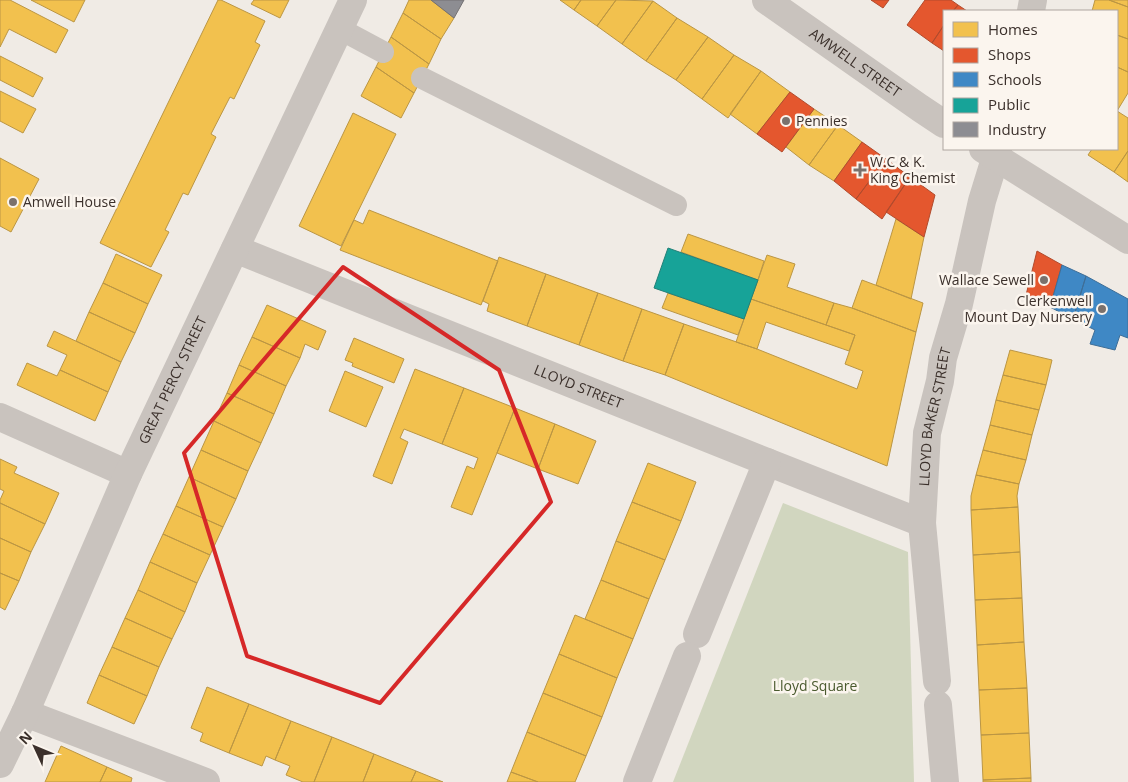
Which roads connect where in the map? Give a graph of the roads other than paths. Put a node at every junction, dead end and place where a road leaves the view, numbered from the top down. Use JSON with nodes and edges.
{"nodes":[{"id":1,"x":353,"y":0,"type":"edge"},
{"id":2,"x":766,"y":0,"type":"edge"},
{"id":3,"x":340,"y":29,"type":"junction"},
{"id":4,"x":383,"y":52,"type":"dead end"},
{"id":5,"x":422,"y":78,"type":"dead end"},
{"id":6,"x":943,"y":123,"type":"edge"},
{"id":7,"x":992,"y":152,"type":"edge"},
{"id":8,"x":676,"y":205,"type":"dead end"},
{"id":9,"x":1128,"y":240,"type":"edge"},
{"id":10,"x":235,"y":250,"type":"junction"},
{"id":11,"x":0,"y":417,"type":"edge"},
{"id":12,"x":767,"y":462,"type":"junction"},
{"id":13,"x":128,"y":474,"type":"junction"},
{"id":14,"x":922,"y":523,"type":"junction"},
{"id":15,"x":25,"y":713,"type":"junction"},
{"id":16,"x":0,"y":764,"type":"edge"},
{"id":17,"x":206,"y":782,"type":"edge"},
{"id":18,"x":637,"y":782,"type":"edge"},
{"id":19,"x":945,"y":782,"type":"edge"}],
"edges":[{"from":1,"to":3,"type":"street","name":"GREAT PERCY STREET"},
{"from":2,"to":6,"type":"street","name":"AMWELL STREET"},
{"from":3,"to":4,"type":"lane"},
{"from":3,"to":10,"type":"street","name":"GREAT PERCY STREET"},
{"from":5,"to":8,"type":"lane"},
{"from":7,"to":9,"type":"street"},
{"from":7,"to":14,"type":"street","name":"LLOYD BAKER STREET"},
{"from":10,"to":12,"type":"street","name":"LLOYD STREET"},
{"from":10,"to":13,"type":"street","name":"GREAT PERCY STREET"},
{"from":11,"to":13,"type":"street"},
{"from":12,"to":14,"type":"street","name":"LLOYD STREET"},
{"from":12,"to":18,"type":"street"},
{"from":13,"to":15,"type":"street","name":"GREAT PERCY STREET"},
{"from":14,"to":19,"type":"street","name":"LLOYD BAKER STREET"},
{"from":15,"to":16,"type":"street","name":"GREAT PERCY STREET"},
{"from":15,"to":17,"type":"street"}]}
